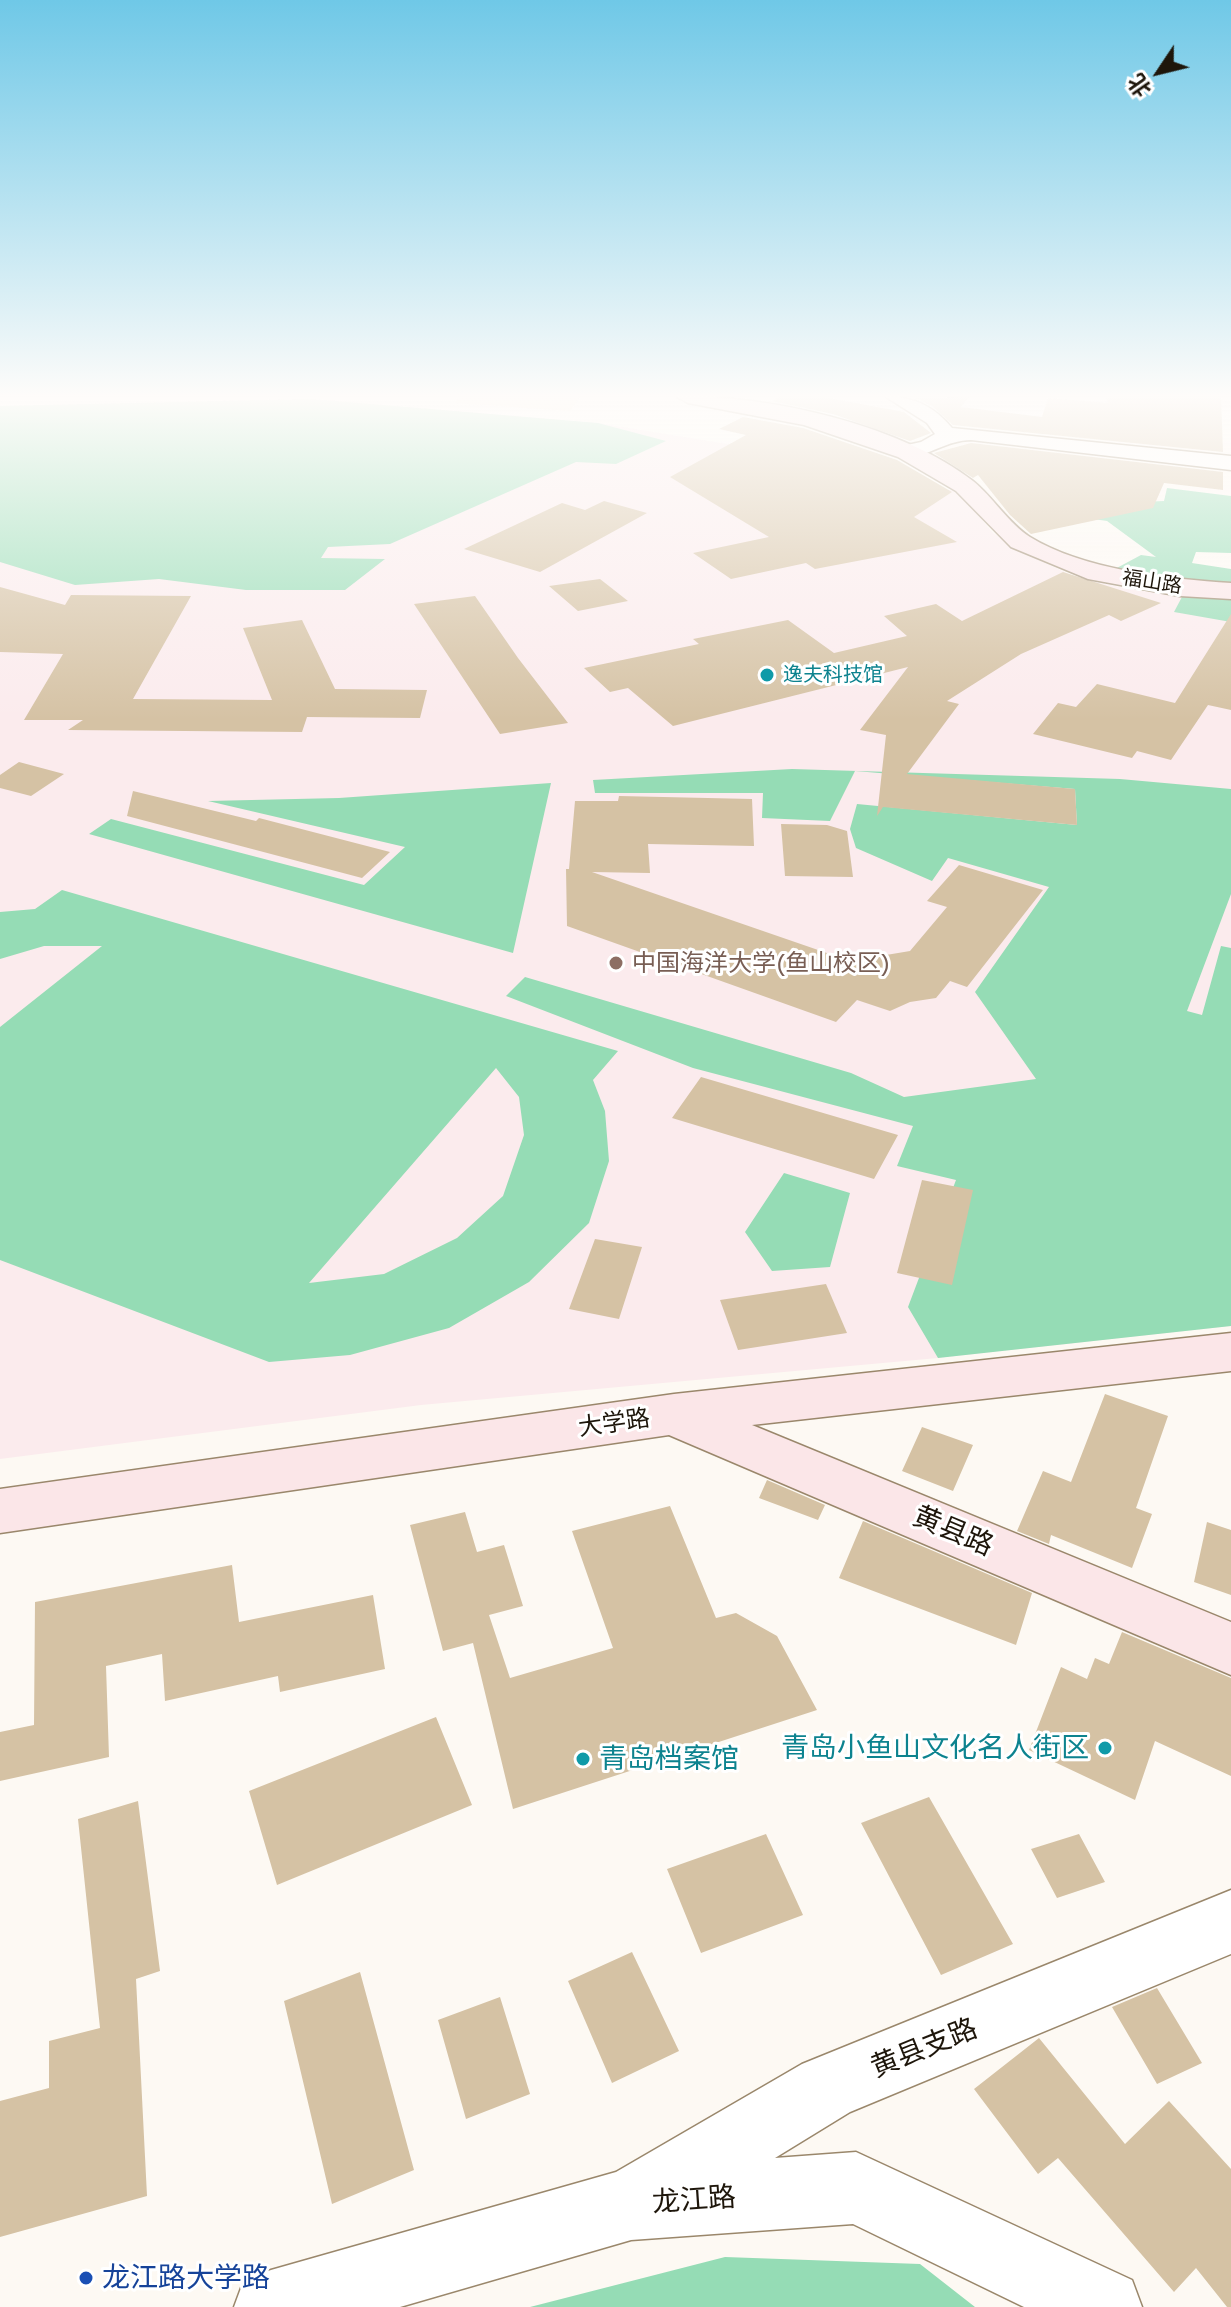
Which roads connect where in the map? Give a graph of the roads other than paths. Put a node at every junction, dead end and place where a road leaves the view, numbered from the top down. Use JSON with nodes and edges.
{"nodes":[{"id":1,"x":983,"y":505,"type":"edge"},
{"id":2,"x":1231,"y":591,"type":"edge"},
{"id":3,"x":1231,"y":1352,"type":"edge"},
{"id":4,"x":674,"y":1414,"type":"junction"},
{"id":5,"x":0,"y":1511,"type":"edge"},
{"id":6,"x":1231,"y":1649,"type":"edge"},
{"id":7,"x":1231,"y":1922,"type":"edge"},
{"id":8,"x":631,"y":2204,"type":"junction"},
{"id":9,"x":271,"y":2307,"type":"edge"},
{"id":10,"x":1105,"y":2307,"type":"edge"}],
"edges":[{"from":1,"to":2,"type":"street","name":"福山路"},
{"from":3,"to":4,"type":"street","name":"大学路"},
{"from":4,"to":5,"type":"street","name":"大学路"},
{"from":4,"to":6,"type":"street","name":"黄县路"},
{"from":7,"to":8,"type":"street","name":"黄县支路"},
{"from":8,"to":9,"type":"street","name":"龙江路"},
{"from":8,"to":10,"type":"street","name":"龙江路"}]}
